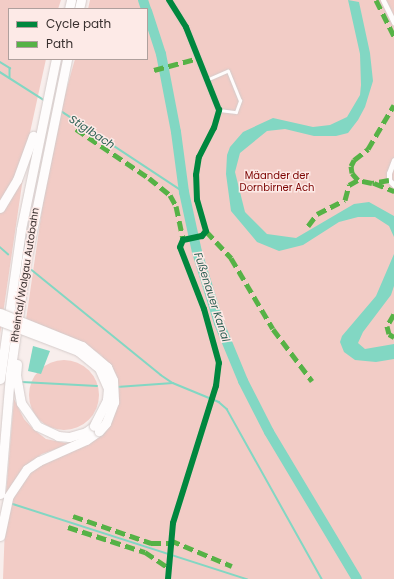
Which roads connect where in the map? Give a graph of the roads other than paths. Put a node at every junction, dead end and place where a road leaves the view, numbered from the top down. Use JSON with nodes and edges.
{"nodes":[{"id":1,"x":170,"y":0,"type":"edge"},
{"id":2,"x":383,"y":0,"type":"edge"},
{"id":3,"x":394,"y":23,"type":"edge"},
{"id":4,"x":56,"y":60,"type":"edge"},
{"id":5,"x":67,"y":60,"type":"edge"},
{"id":6,"x":208,"y":80,"type":"junction"},
{"id":7,"x":44,"y":112,"type":"junction"},
{"id":8,"x":394,"y":160,"type":"edge"},
{"id":9,"x":394,"y":185,"type":"edge"},
{"id":10,"x":0,"y":208,"type":"edge"},
{"id":11,"x":20,"y":304,"type":"junction"},
{"id":12,"x":0,"y":313,"type":"edge"},
{"id":13,"x":0,"y":321,"type":"edge"},
{"id":14,"x":0,"y":379,"type":"edge"},
{"id":15,"x":96,"y":429,"type":"junction"},
{"id":16,"x":0,"y":494,"type":"edge"},
{"id":17,"x":0,"y":536,"type":"edge"}],
"edges":[{"from":1,"to":6,"type":"lane"},
{"from":2,"to":3,"type":"street"},
{"from":4,"to":7,"type":"highway","name":"Rheintal/Walgau Autobahn"},
{"from":5,"to":11,"type":"highway","name":"Rheintal/Walgau Autobahn"},
{"from":6,"to":6,"type":"lane"},
{"from":7,"to":10,"type":"highway"},
{"from":7,"to":14,"type":"highway","name":"Rheintal/Walgau Autobahn"},
{"from":8,"to":9,"type":"street"},
{"from":11,"to":15,"type":"highway"},
{"from":11,"to":16,"type":"highway","name":"Rheintal/Walgau Autobahn"},
{"from":12,"to":15,"type":"highway","bridge":true},
{"from":13,"to":15,"type":"highway","bridge":true},
{"from":15,"to":17,"type":"highway"}]}
